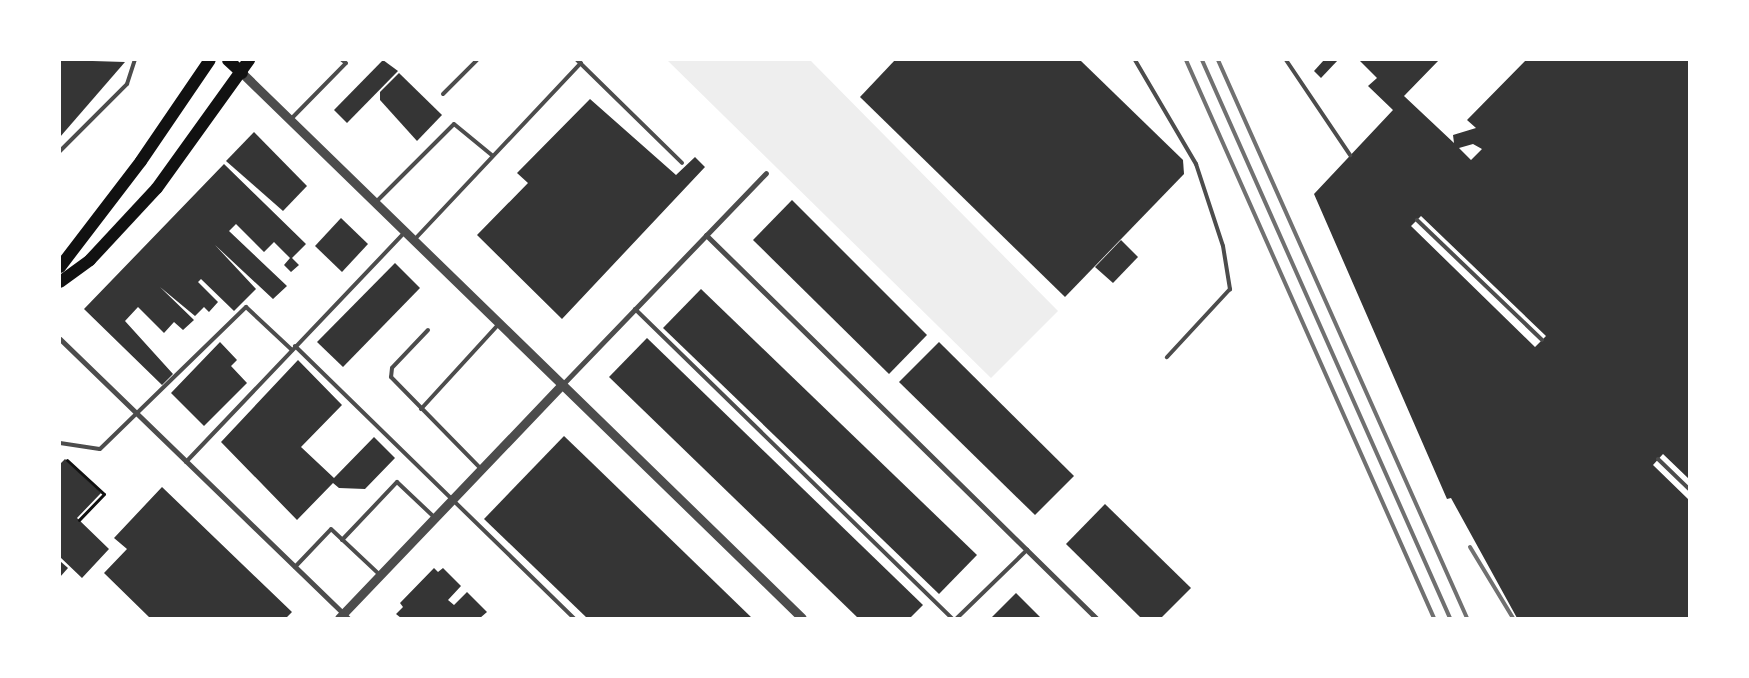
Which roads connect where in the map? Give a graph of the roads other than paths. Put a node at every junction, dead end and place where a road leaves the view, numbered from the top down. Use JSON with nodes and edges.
{"nodes":[{"id":1,"x":135,"y":60,"type":"edge"},
{"id":2,"x":210,"y":60,"type":"edge"},
{"id":3,"x":228,"y":60,"type":"edge"},
{"id":4,"x":249,"y":60,"type":"edge"},
{"id":5,"x":254,"y":60,"type":"edge"},
{"id":6,"x":342,"y":60,"type":"edge"},
{"id":7,"x":477,"y":60,"type":"edge"},
{"id":8,"x":1135,"y":60,"type":"edge"},
{"id":9,"x":1286,"y":60,"type":"edge"},
{"id":10,"x":579,"y":62,"type":"edge"},
{"id":11,"x":242,"y":73,"type":"junction"},
{"id":12,"x":443,"y":94,"type":"dead end"},
{"id":13,"x":290,"y":120,"type":"junction"},
{"id":14,"x":60,"y":151,"type":"edge"},
{"id":15,"x":493,"y":156,"type":"junction"},
{"id":16,"x":1350,"y":156,"type":"dead end"},
{"id":17,"x":682,"y":163,"type":"dead end"},
{"id":18,"x":766,"y":173,"type":"dead end"},
{"id":19,"x":375,"y":203,"type":"junction"},
{"id":20,"x":1416,"y":220,"type":"dead end"},
{"id":21,"x":405,"y":232,"type":"junction"},
{"id":22,"x":706,"y":235,"type":"junction"},
{"id":23,"x":413,"y":241,"type":"junction"},
{"id":24,"x":60,"y":267,"type":"edge"},
{"id":25,"x":60,"y":282,"type":"edge"},
{"id":26,"x":635,"y":309,"type":"junction"},
{"id":27,"x":499,"y":324,"type":"junction"},
{"id":28,"x":428,"y":330,"type":"dead end"},
{"id":29,"x":60,"y":339,"type":"edge"},
{"id":30,"x":1542,"y":340,"type":"dead end"},
{"id":31,"x":293,"y":348,"type":"junction"},
{"id":32,"x":1167,"y":357,"type":"dead end"},
{"id":33,"x":562,"y":385,"type":"junction"},
{"id":34,"x":420,"y":409,"type":"junction"},
{"id":35,"x":138,"y":416,"type":"junction"},
{"id":36,"x":60,"y":443,"type":"edge"},
{"id":37,"x":1658,"y":459,"type":"dead end"},
{"id":38,"x":186,"y":462,"type":"junction"},
{"id":39,"x":482,"y":469,"type":"junction"},
{"id":40,"x":1689,"y":489,"type":"edge"},
{"id":41,"x":452,"y":500,"type":"junction"},
{"id":42,"x":435,"y":517,"type":"junction"},
{"id":43,"x":342,"y":540,"type":"junction"},
{"id":44,"x":1027,"y":550,"type":"junction"},
{"id":45,"x":295,"y":567,"type":"junction"},
{"id":46,"x":380,"y":575,"type":"junction"},
{"id":47,"x":343,"y":617,"type":"edge"},
{"id":48,"x":574,"y":618,"type":"edge"},
{"id":49,"x":802,"y":618,"type":"edge"},
{"id":50,"x":952,"y":618,"type":"edge"},
{"id":51,"x":957,"y":618,"type":"edge"},
{"id":52,"x":1096,"y":618,"type":"edge"}],
"edges":[{"from":1,"to":14,"type":"lane"},
{"from":2,"to":24,"type":"main road"},
{"from":3,"to":11,"type":"main road"},
{"from":4,"to":11,"type":"main road"},
{"from":5,"to":11,"type":"street"},
{"from":6,"to":13,"type":"lane"},
{"from":7,"to":12,"type":"lane"},
{"from":8,"to":32,"type":"lane"},
{"from":9,"to":16,"type":"lane"},
{"from":10,"to":15,"type":"lane"},
{"from":10,"to":17,"type":"lane"},
{"from":11,"to":13,"type":"street"},
{"from":11,"to":25,"type":"main road"},
{"from":13,"to":19,"type":"street"},
{"from":15,"to":19,"type":"lane"},
{"from":15,"to":23,"type":"lane"},
{"from":18,"to":22,"type":"street"},
{"from":19,"to":21,"type":"street"},
{"from":20,"to":30,"type":"lane"},
{"from":21,"to":23,"type":"street"},
{"from":21,"to":31,"type":"lane"},
{"from":22,"to":26,"type":"street"},
{"from":22,"to":44,"type":"street"},
{"from":23,"to":27,"type":"street"},
{"from":26,"to":33,"type":"street"},
{"from":26,"to":50,"type":"lane"},
{"from":27,"to":33,"type":"street"},
{"from":27,"to":34,"type":"lane"},
{"from":28,"to":34,"type":"lane"},
{"from":29,"to":35,"type":"street"},
{"from":31,"to":35,"type":"lane"},
{"from":31,"to":38,"type":"lane"},
{"from":31,"to":41,"type":"lane"},
{"from":33,"to":39,"type":"street"},
{"from":33,"to":49,"type":"street"},
{"from":34,"to":39,"type":"lane"},
{"from":35,"to":36,"type":"lane"},
{"from":35,"to":38,"type":"street"},
{"from":37,"to":40,"type":"lane"},
{"from":38,"to":45,"type":"street"},
{"from":39,"to":41,"type":"street"},
{"from":41,"to":42,"type":"street"},
{"from":41,"to":48,"type":"lane"},
{"from":42,"to":43,"type":"lane"},
{"from":42,"to":46,"type":"street"},
{"from":43,"to":45,"type":"lane"},
{"from":43,"to":46,"type":"lane"},
{"from":44,"to":51,"type":"lane"},
{"from":44,"to":52,"type":"street"},
{"from":45,"to":47,"type":"street"},
{"from":46,"to":47,"type":"street"}]}
